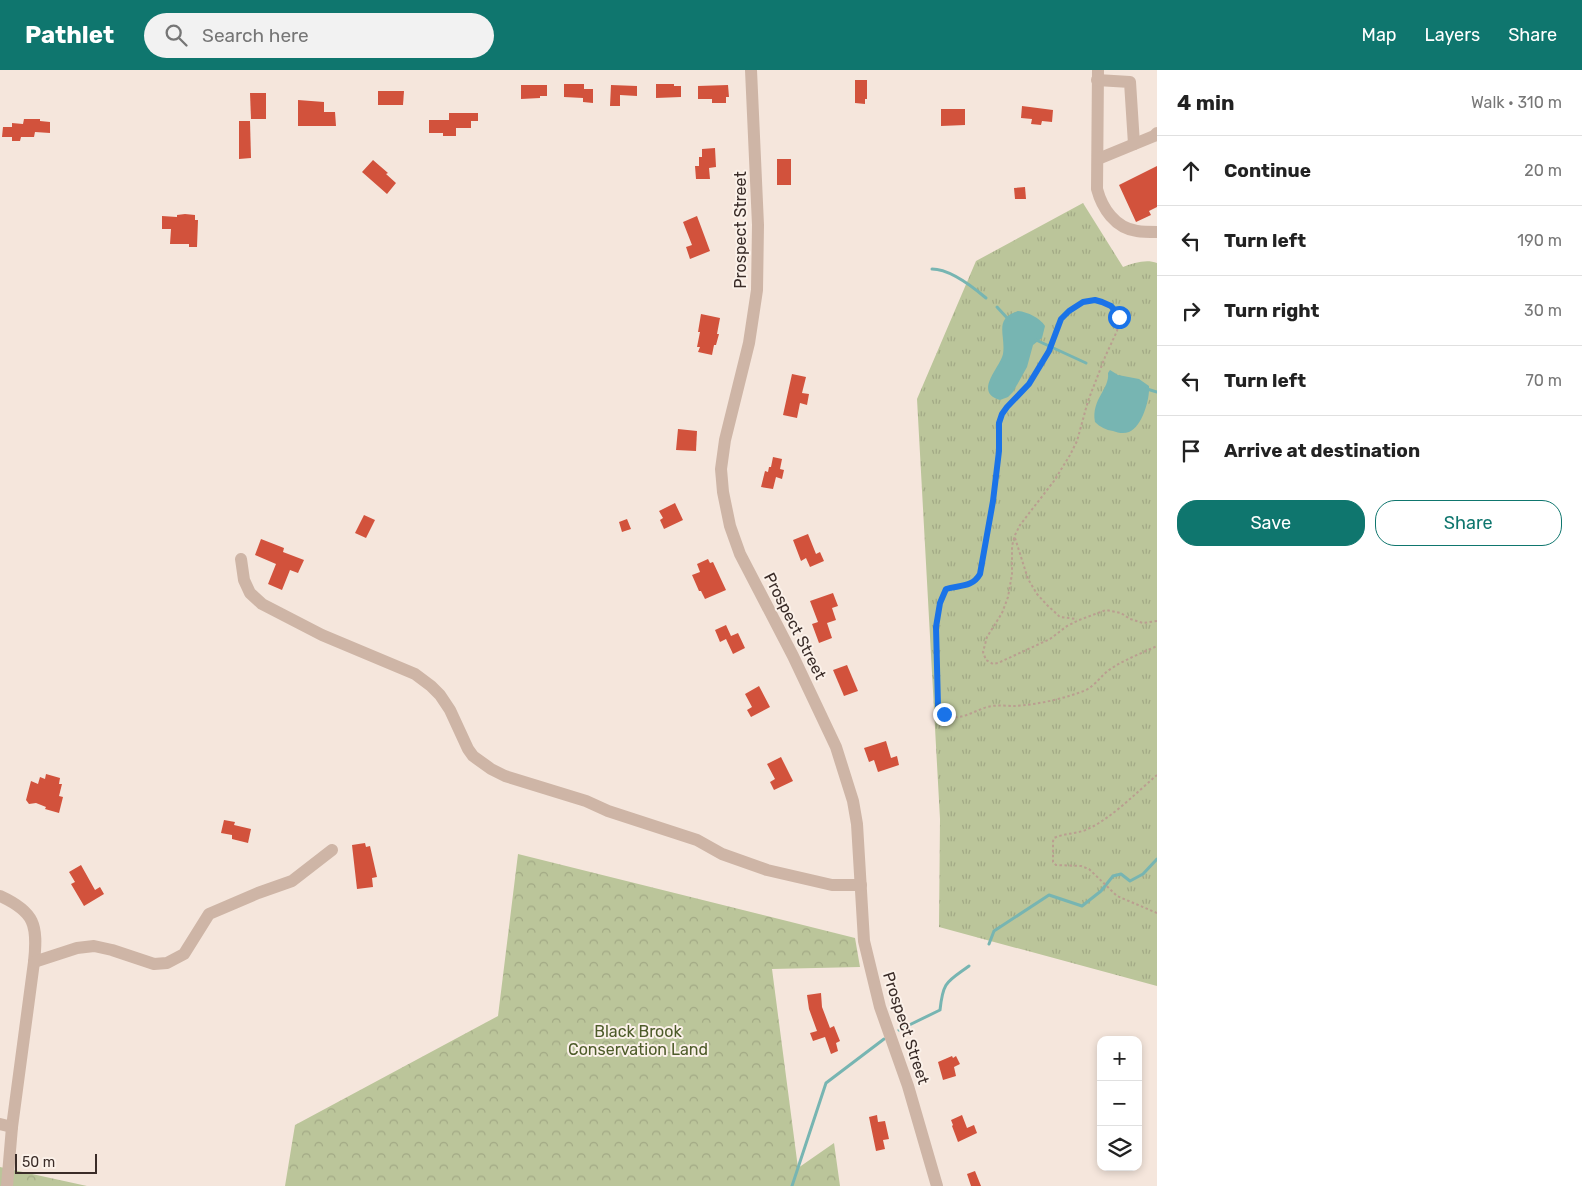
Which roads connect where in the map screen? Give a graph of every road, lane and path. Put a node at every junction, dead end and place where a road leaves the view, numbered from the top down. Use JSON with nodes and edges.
{"nodes":[{"id":1,"x":751,"y":70,"type":"edge"},
{"id":2,"x":1098,"y":75,"type":"edge"},
{"id":3,"x":1157,"y":133,"type":"edge"},
{"id":4,"x":1134,"y":144,"type":"junction"},
{"id":5,"x":1098,"y":159,"type":"junction"},
{"id":6,"x":1157,"y":232,"type":"edge"},
{"id":7,"x":1015,"y":536,"type":"junction"},
{"id":8,"x":241,"y":558,"type":"dead end"},
{"id":9,"x":1079,"y":620,"type":"junction"},
{"id":10,"x":1157,"y":621,"type":"edge"},
{"id":11,"x":1157,"y":646,"type":"edge"},
{"id":12,"x":1157,"y":775,"type":"edge"},
{"id":13,"x":332,"y":850,"type":"dead end"},
{"id":14,"x":861,"y":885,"type":"junction"},
{"id":15,"x":0,"y":896,"type":"edge"},
{"id":16,"x":1157,"y":913,"type":"edge"},
{"id":17,"x":34,"y":962,"type":"junction"},
{"id":18,"x":6,"y":1125,"type":"edge"},
{"id":19,"x":7,"y":1186,"type":"edge"},
{"id":20,"x":936,"y":1186,"type":"edge"}],
"edges":[{"from":1,"to":14,"type":"street","name":"Prospect Street"},
{"from":2,"to":4,"type":"street"},
{"from":2,"to":5,"type":"street"},
{"from":3,"to":4,"type":"street"},
{"from":4,"to":5,"type":"street"},
{"from":5,"to":6,"type":"street"},
{"from":7,"to":9,"type":"path"},
{"from":7,"to":9,"type":"path"},
{"from":7,"to":11,"type":"path"},
{"from":8,"to":14,"type":"street"},
{"from":9,"to":10,"type":"path"},
{"from":12,"to":16,"type":"path"},
{"from":13,"to":17,"type":"street"},
{"from":14,"to":20,"type":"street","name":"Prospect Street"},
{"from":15,"to":17,"type":"street"},
{"from":17,"to":18,"type":"street"},
{"from":18,"to":19,"type":"street"}]}
